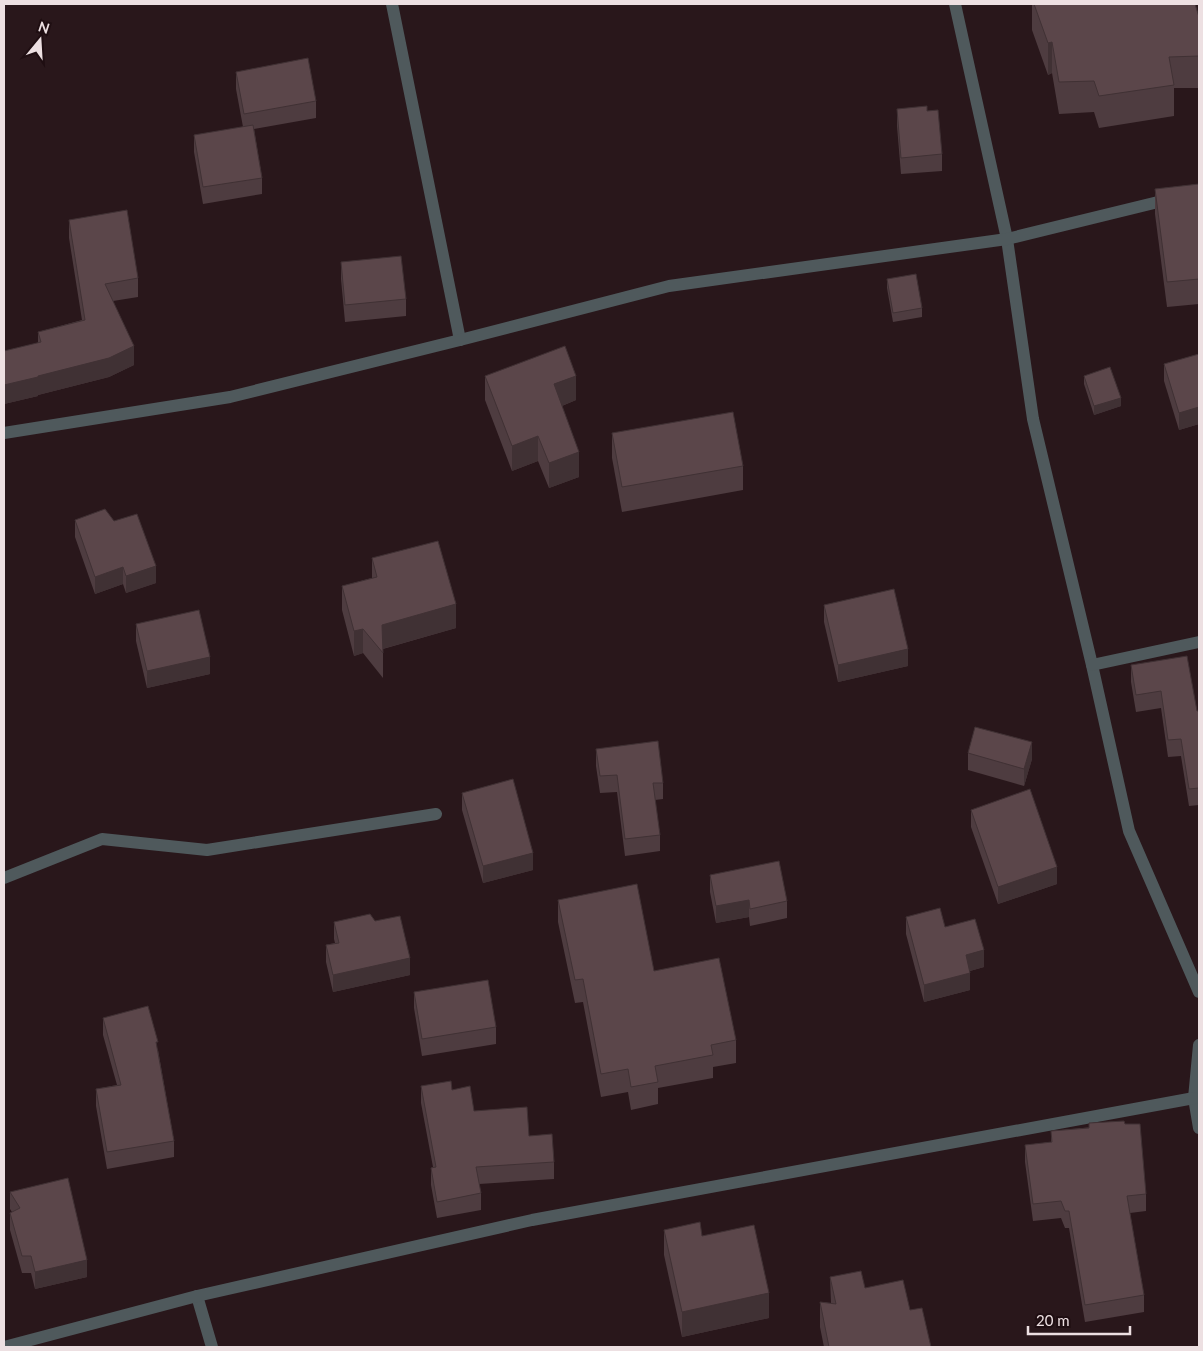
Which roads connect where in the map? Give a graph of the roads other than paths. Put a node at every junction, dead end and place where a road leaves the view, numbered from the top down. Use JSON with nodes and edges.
{"nodes":[{"id":1,"x":392,"y":4,"type":"edge"},
{"id":2,"x":956,"y":4,"type":"edge"},
{"id":3,"x":1199,"y":192,"type":"edge"},
{"id":4,"x":1007,"y":239,"type":"junction"},
{"id":5,"x":460,"y":340,"type":"junction"},
{"id":6,"x":4,"y":433,"type":"edge"},
{"id":7,"x":1199,"y":642,"type":"edge"},
{"id":8,"x":1092,"y":665,"type":"junction"},
{"id":9,"x":436,"y":814,"type":"dead end"},
{"id":10,"x":4,"y":878,"type":"edge"},
{"id":11,"x":1199,"y":992,"type":"edge"},
{"id":12,"x":1199,"y":1046,"type":"edge"},
{"id":13,"x":1194,"y":1098,"type":"junction"},
{"id":14,"x":1199,"y":1128,"type":"edge"},
{"id":15,"x":197,"y":1296,"type":"junction"},
{"id":16,"x":4,"y":1347,"type":"edge"},
{"id":17,"x":212,"y":1347,"type":"edge"}],
"edges":[{"from":1,"to":5,"type":"street"},
{"from":2,"to":4,"type":"street"},
{"from":3,"to":4,"type":"street"},
{"from":4,"to":5,"type":"street"},
{"from":4,"to":8,"type":"street"},
{"from":5,"to":6,"type":"street"},
{"from":7,"to":8,"type":"street"},
{"from":8,"to":11,"type":"street"},
{"from":9,"to":10,"type":"street"},
{"from":12,"to":13,"type":"street"},
{"from":13,"to":14,"type":"street"},
{"from":13,"to":15,"type":"street"},
{"from":15,"to":16,"type":"street"},
{"from":15,"to":17,"type":"street"}]}
